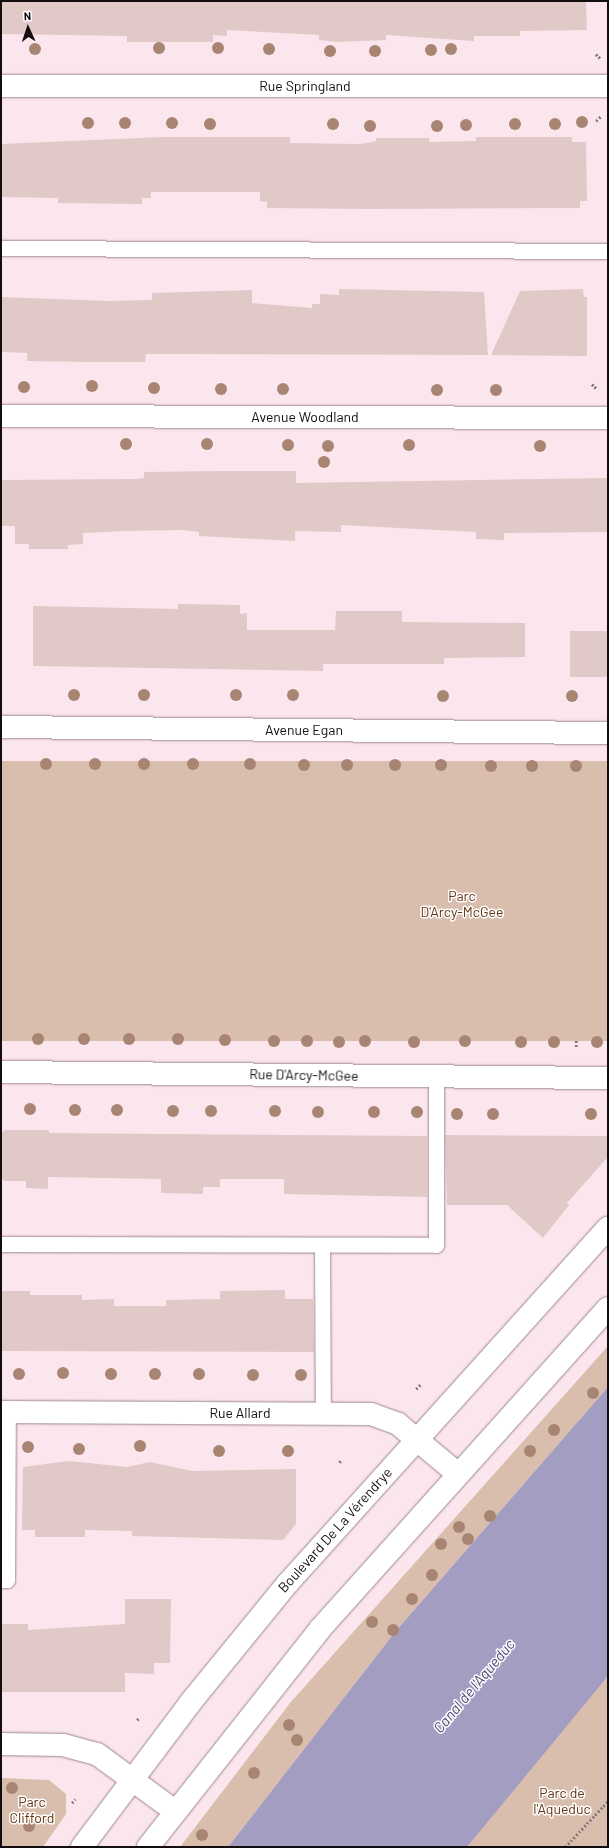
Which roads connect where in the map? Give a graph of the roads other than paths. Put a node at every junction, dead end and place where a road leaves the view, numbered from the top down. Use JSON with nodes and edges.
{"nodes":[{"id":1,"x":1,"y":86,"type":"edge"},
{"id":2,"x":608,"y":86,"type":"edge"},
{"id":3,"x":1,"y":248,"type":"edge"},
{"id":4,"x":608,"y":251,"type":"edge"},
{"id":5,"x":1,"y":416,"type":"edge"},
{"id":6,"x":608,"y":418,"type":"edge"},
{"id":7,"x":1,"y":728,"type":"edge"},
{"id":8,"x":608,"y":733,"type":"edge"},
{"id":9,"x":1,"y":1072,"type":"edge"},
{"id":10,"x":436,"y":1076,"type":"junction"},
{"id":11,"x":608,"y":1078,"type":"edge"},
{"id":12,"x":608,"y":1228,"type":"edge"},
{"id":13,"x":1,"y":1244,"type":"edge"},
{"id":14,"x":322,"y":1245,"type":"junction"},
{"id":15,"x":608,"y":1308,"type":"edge"},
{"id":16,"x":4,"y":1412,"type":"edge"},
{"id":17,"x":323,"y":1413,"type":"junction"},
{"id":18,"x":417,"y":1439,"type":"junction"},
{"id":19,"x":458,"y":1474,"type":"junction"},
{"id":20,"x":1,"y":1580,"type":"edge"},
{"id":21,"x":1,"y":1744,"type":"edge"},
{"id":22,"x":132,"y":1780,"type":"junction"},
{"id":23,"x":175,"y":1811,"type":"junction"},
{"id":24,"x":82,"y":1847,"type":"edge"},
{"id":25,"x":148,"y":1847,"type":"edge"}],
"edges":[{"from":1,"to":2,"type":"street","name":"Rue Springland"},
{"from":3,"to":4,"type":"lane"},
{"from":5,"to":6,"type":"street","name":"Avenue Woodland"},
{"from":7,"to":8,"type":"street","name":"Avenue Egan"},
{"from":9,"to":10,"type":"street","name":"Rue D'Arcy-McGee"},
{"from":10,"to":11,"type":"street","name":"Rue D'Arcy-McGee"},
{"from":10,"to":14,"type":"lane"},
{"from":12,"to":18,"type":"street","name":"Boulevard De La Vérendrye"},
{"from":13,"to":14,"type":"lane"},
{"from":14,"to":17,"type":"lane"},
{"from":15,"to":19,"type":"street"},
{"from":16,"to":17,"type":"street","name":"Rue Allard"},
{"from":16,"to":20,"type":"lane"},
{"from":17,"to":18,"type":"street","name":"Rue Allard"},
{"from":18,"to":19,"type":"street","name":"Rue Allard"},
{"from":18,"to":22,"type":"street","name":"Boulevard De La Vérendrye"},
{"from":19,"to":23,"type":"street"},
{"from":21,"to":22,"type":"street"},
{"from":22,"to":23,"type":"street"},
{"from":22,"to":24,"type":"street","name":"Boulevard De La Vérendrye"},
{"from":23,"to":25,"type":"street"}]}
